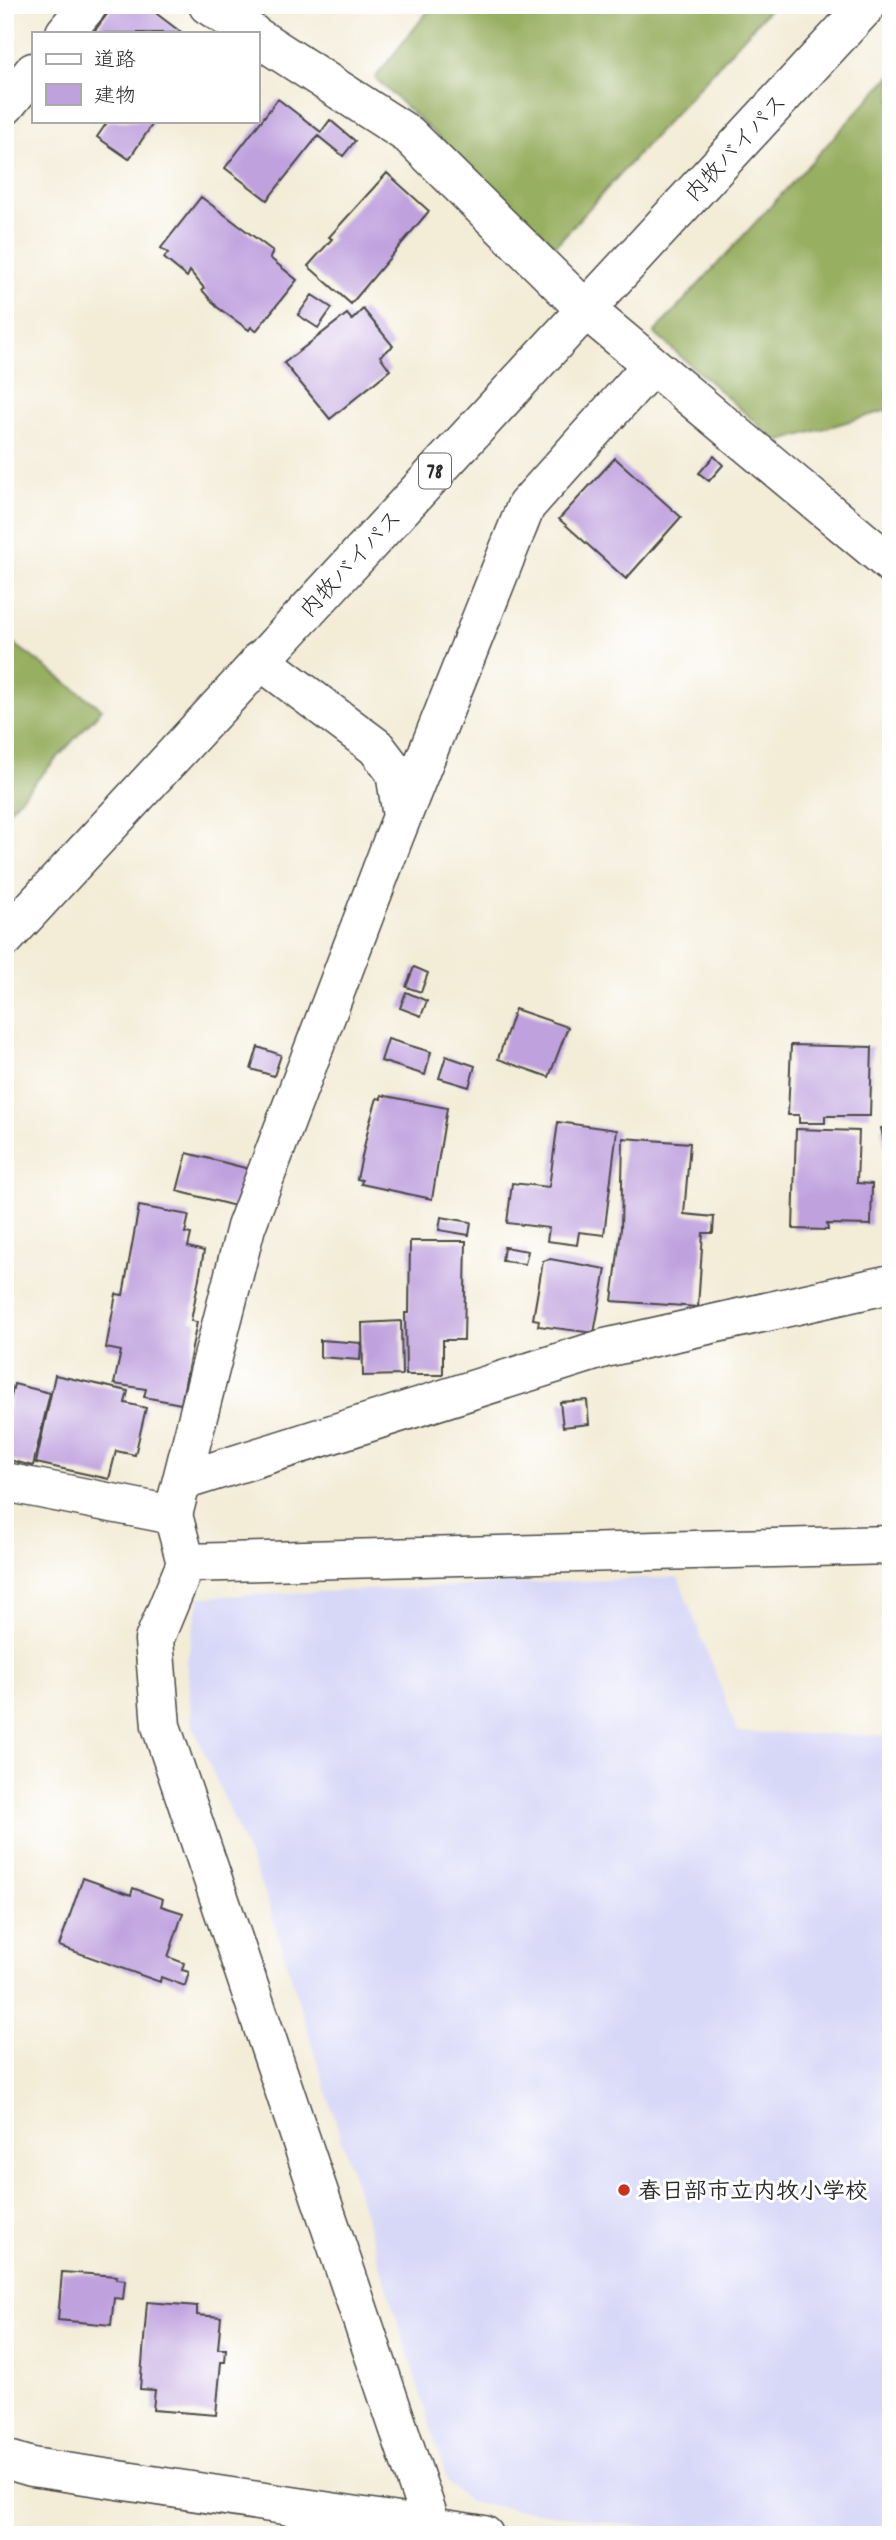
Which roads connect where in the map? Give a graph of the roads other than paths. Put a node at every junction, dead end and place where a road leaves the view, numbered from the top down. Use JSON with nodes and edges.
{"nodes":[{"id":1,"x":88,"y":5,"type":"edge"},
{"id":2,"x":208,"y":5,"type":"edge"},
{"id":3,"x":867,"y":5,"type":"edge"},
{"id":4,"x":66,"y":32,"type":"edge"},
{"id":5,"x":250,"y":32,"type":"edge"},
{"id":6,"x":259,"y":38,"type":"edge"},
{"id":7,"x":32,"y":73,"type":"edge"},
{"id":8,"x":5,"y":106,"type":"edge"},
{"id":9,"x":585,"y":309,"type":"junction"},
{"id":10,"x":652,"y":365,"type":"junction"},
{"id":11,"x":891,"y":564,"type":"edge"},
{"id":12,"x":260,"y":660,"type":"junction"},
{"id":13,"x":402,"y":816,"type":"junction"},
{"id":14,"x":5,"y":938,"type":"edge"},
{"id":15,"x":891,"y":1284,"type":"edge"},
{"id":16,"x":5,"y":1482,"type":"edge"},
{"id":17,"x":178,"y":1498,"type":"junction"},
{"id":18,"x":891,"y":1545,"type":"edge"},
{"id":19,"x":186,"y":1563,"type":"junction"},
{"id":20,"x":5,"y":2459,"type":"edge"},
{"id":21,"x":432,"y":2526,"type":"junction"},
{"id":22,"x":484,"y":2535,"type":"edge"}],
"edges":[{"from":1,"to":4,"type":"street"},
{"from":2,"to":5,"type":"street"},
{"from":3,"to":9,"type":"street","name":"内牧バイパス","number":"78"},
{"from":6,"to":9,"type":"street"},
{"from":7,"to":8,"type":"street"},
{"from":9,"to":10,"type":"street"},
{"from":9,"to":12,"type":"street","name":"内牧バイパス","number":"78"},
{"from":10,"to":11,"type":"street"},
{"from":10,"to":13,"type":"street"},
{"from":12,"to":13,"type":"street"},
{"from":12,"to":14,"type":"street","name":"内牧バイパス","number":"78"},
{"from":13,"to":17,"type":"street"},
{"from":15,"to":17,"type":"street"},
{"from":16,"to":17,"type":"street"},
{"from":17,"to":19,"type":"street"},
{"from":18,"to":19,"type":"street"},
{"from":19,"to":21,"type":"street"},
{"from":20,"to":21,"type":"street"},
{"from":21,"to":22,"type":"street"}]}
